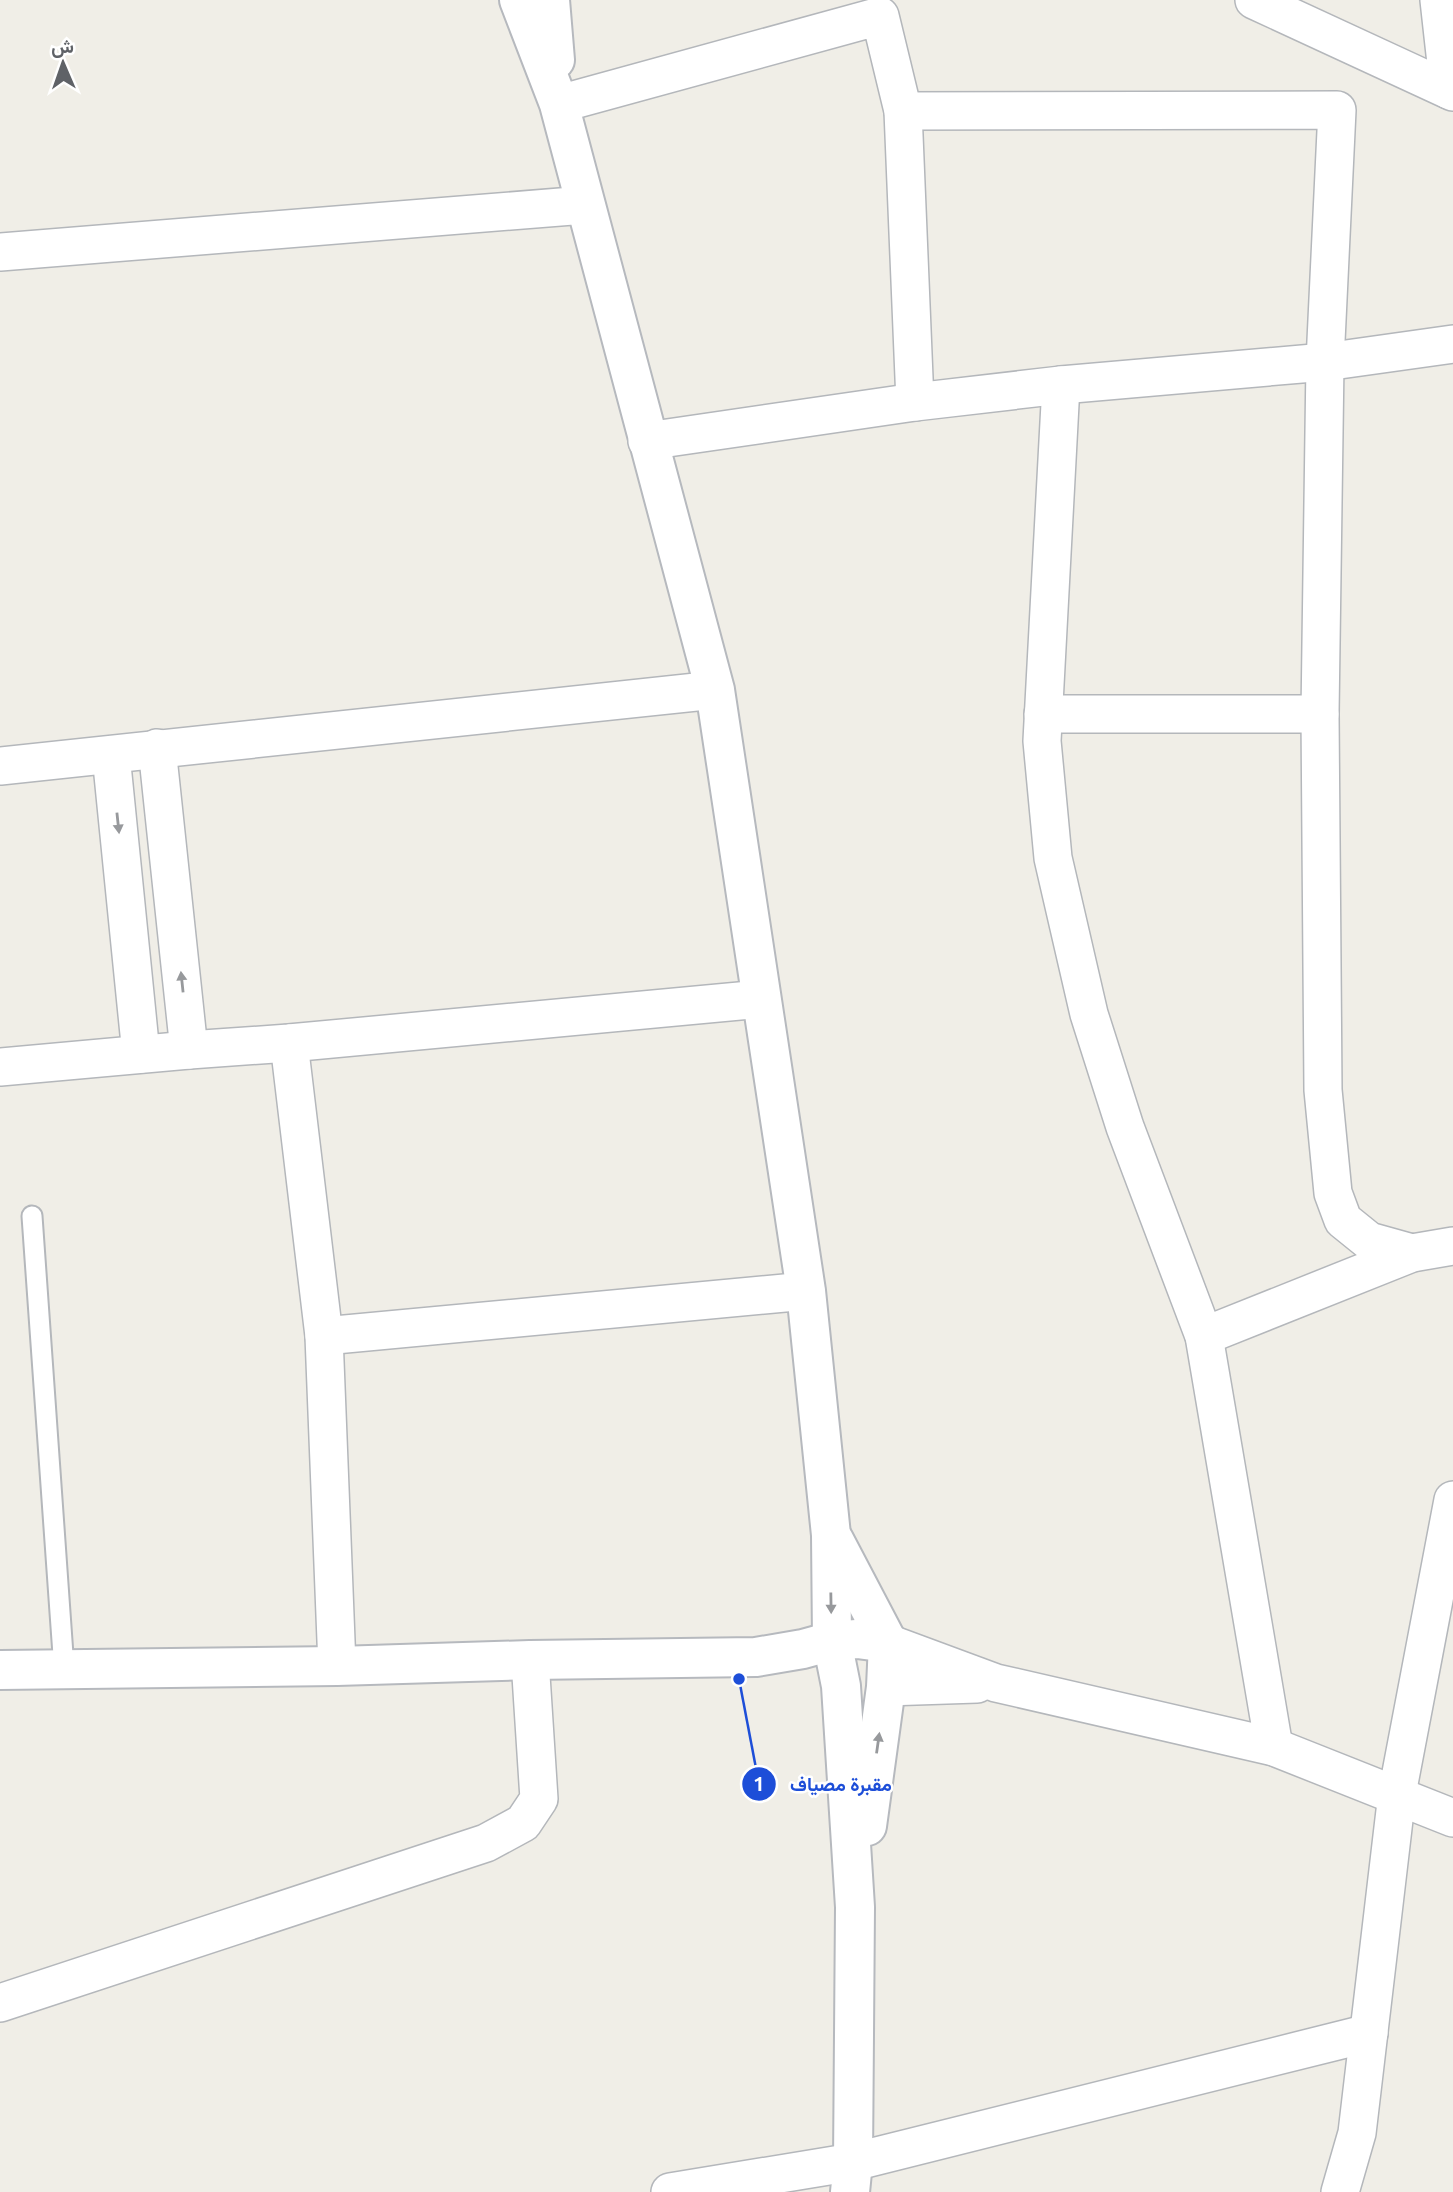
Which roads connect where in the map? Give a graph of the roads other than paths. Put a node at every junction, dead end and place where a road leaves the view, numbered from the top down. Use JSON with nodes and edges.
{"nodes":[{"id":1,"x":519,"y":0,"type":"edge"},
{"id":2,"x":550,"y":0,"type":"edge"},
{"id":3,"x":1255,"y":0,"type":"edge"},
{"id":4,"x":1439,"y":0,"type":"edge"},
{"id":5,"x":1451,"y":91,"type":"edge"},
{"id":6,"x":559,"y":104,"type":"junction"},
{"id":7,"x":903,"y":111,"type":"junction"},
{"id":8,"x":585,"y":205,"type":"junction"},
{"id":9,"x":0,"y":252,"type":"edge"},
{"id":10,"x":1453,"y":344,"type":"edge"},
{"id":11,"x":1325,"y":362,"type":"junction"},
{"id":12,"x":1061,"y":385,"type":"junction"},
{"id":13,"x":915,"y":402,"type":"junction"},
{"id":14,"x":647,"y":441,"type":"junction"},
{"id":15,"x":715,"y":690,"type":"junction"},
{"id":16,"x":1044,"y":714,"type":"junction"},
{"id":17,"x":1320,"y":714,"type":"junction"},
{"id":18,"x":157,"y":748,"type":"junction"},
{"id":19,"x":111,"y":755,"type":"junction"},
{"id":20,"x":0,"y":766,"type":"edge"},
{"id":21,"x":761,"y":999,"type":"junction"},
{"id":22,"x":289,"y":1043,"type":"junction"},
{"id":23,"x":189,"y":1049,"type":"junction"},
{"id":24,"x":141,"y":1054,"type":"junction"},
{"id":25,"x":0,"y":1067,"type":"edge"},
{"id":26,"x":32,"y":1216,"type":"dead end"},
{"id":27,"x":1453,"y":1246,"type":"edge"},
{"id":28,"x":1412,"y":1254,"type":"junction"},
{"id":29,"x":806,"y":1291,"type":"junction"},
{"id":30,"x":324,"y":1336,"type":"junction"},
{"id":31,"x":1204,"y":1336,"type":"junction"},
{"id":32,"x":1453,"y":1500,"type":"edge"},
{"id":33,"x":831,"y":1535,"type":"junction"},
{"id":34,"x":832,"y":1641,"type":"junction"},
{"id":35,"x":888,"y":1643,"type":"junction"},
{"id":36,"x":755,"y":1657,"type":"junction"},
{"id":37,"x":530,"y":1660,"type":"junction"},
{"id":38,"x":337,"y":1666,"type":"junction"},
{"id":39,"x":64,"y":1669,"type":"junction"},
{"id":40,"x":0,"y":1670,"type":"edge"},
{"id":41,"x":996,"y":1683,"type":"junction"},
{"id":42,"x":841,"y":1686,"type":"junction"},
{"id":43,"x":886,"y":1686,"type":"junction"},
{"id":44,"x":1273,"y":1747,"type":"junction"},
{"id":45,"x":1397,"y":1794,"type":"junction"},
{"id":46,"x":1453,"y":1818,"type":"edge"},
{"id":47,"x":855,"y":1908,"type":"junction"},
{"id":48,"x":0,"y":2003,"type":"edge"},
{"id":49,"x":1369,"y":2033,"type":"junction"},
{"id":50,"x":851,"y":2177,"type":"edge"},
{"id":51,"x":670,"y":2192,"type":"edge"},
{"id":52,"x":1340,"y":2192,"type":"edge"}],
"edges":[{"from":1,"to":6,"type":"main road"},
{"from":2,"to":6,"type":"main road"},
{"from":3,"to":5,"type":"street"},
{"from":4,"to":5,"type":"street"},
{"from":6,"to":7,"type":"street"},
{"from":6,"to":8,"type":"main road"},
{"from":7,"to":11,"type":"street"},
{"from":7,"to":13,"type":"street"},
{"from":8,"to":9,"type":"street"},
{"from":8,"to":14,"type":"main road"},
{"from":10,"to":11,"type":"street"},
{"from":11,"to":12,"type":"street"},
{"from":11,"to":17,"type":"street"},
{"from":12,"to":13,"type":"street"},
{"from":12,"to":16,"type":"street"},
{"from":13,"to":14,"type":"street"},
{"from":14,"to":15,"type":"main road"},
{"from":15,"to":18,"type":"street"},
{"from":15,"to":21,"type":"main road"},
{"from":16,"to":17,"type":"street"},
{"from":16,"to":31,"type":"street"},
{"from":17,"to":28,"type":"street"},
{"from":18,"to":19,"type":"street"},
{"from":23,"to":18,"type":"street","one_way":true},
{"from":19,"to":20,"type":"street"},
{"from":19,"to":24,"type":"street","one_way":true},
{"from":21,"to":22,"type":"street"},
{"from":21,"to":29,"type":"main road"},
{"from":22,"to":23,"type":"street"},
{"from":22,"to":30,"type":"street"},
{"from":23,"to":24,"type":"street"},
{"from":24,"to":25,"type":"street"},
{"from":26,"to":39,"type":"lane"},
{"from":27,"to":28,"type":"street"},
{"from":28,"to":31,"type":"street"},
{"from":29,"to":30,"type":"street"},
{"from":29,"to":33,"type":"main road"},
{"from":30,"to":38,"type":"street"},
{"from":31,"to":44,"type":"street"},
{"from":32,"to":45,"type":"street"},
{"from":33,"to":34,"type":"main road","one_way":true},
{"from":33,"to":35,"type":"main road"},
{"from":34,"to":35,"type":"main road"},
{"from":34,"to":36,"type":"main road"},
{"from":34,"to":42,"type":"main road"},
{"from":35,"to":41,"type":"street"},
{"from":35,"to":43,"type":"main road"},
{"from":36,"to":37,"type":"main road"},
{"from":36,"to":42,"type":"main road"},
{"from":37,"to":38,"type":"main road"},
{"from":37,"to":48,"type":"street"},
{"from":38,"to":39,"type":"main road"},
{"from":39,"to":40,"type":"main road"},
{"from":41,"to":43,"type":"street"},
{"from":41,"to":44,"type":"street"},
{"from":42,"to":43,"type":"main road"},
{"from":42,"to":47,"type":"main road"},
{"from":47,"to":43,"type":"main road","one_way":true},
{"from":44,"to":45,"type":"street"},
{"from":45,"to":46,"type":"street"},
{"from":45,"to":49,"type":"street"},
{"from":47,"to":50,"type":"main road"},
{"from":49,"to":50,"type":"street"},
{"from":49,"to":52,"type":"street"},
{"from":50,"to":51,"type":"street"}]}
